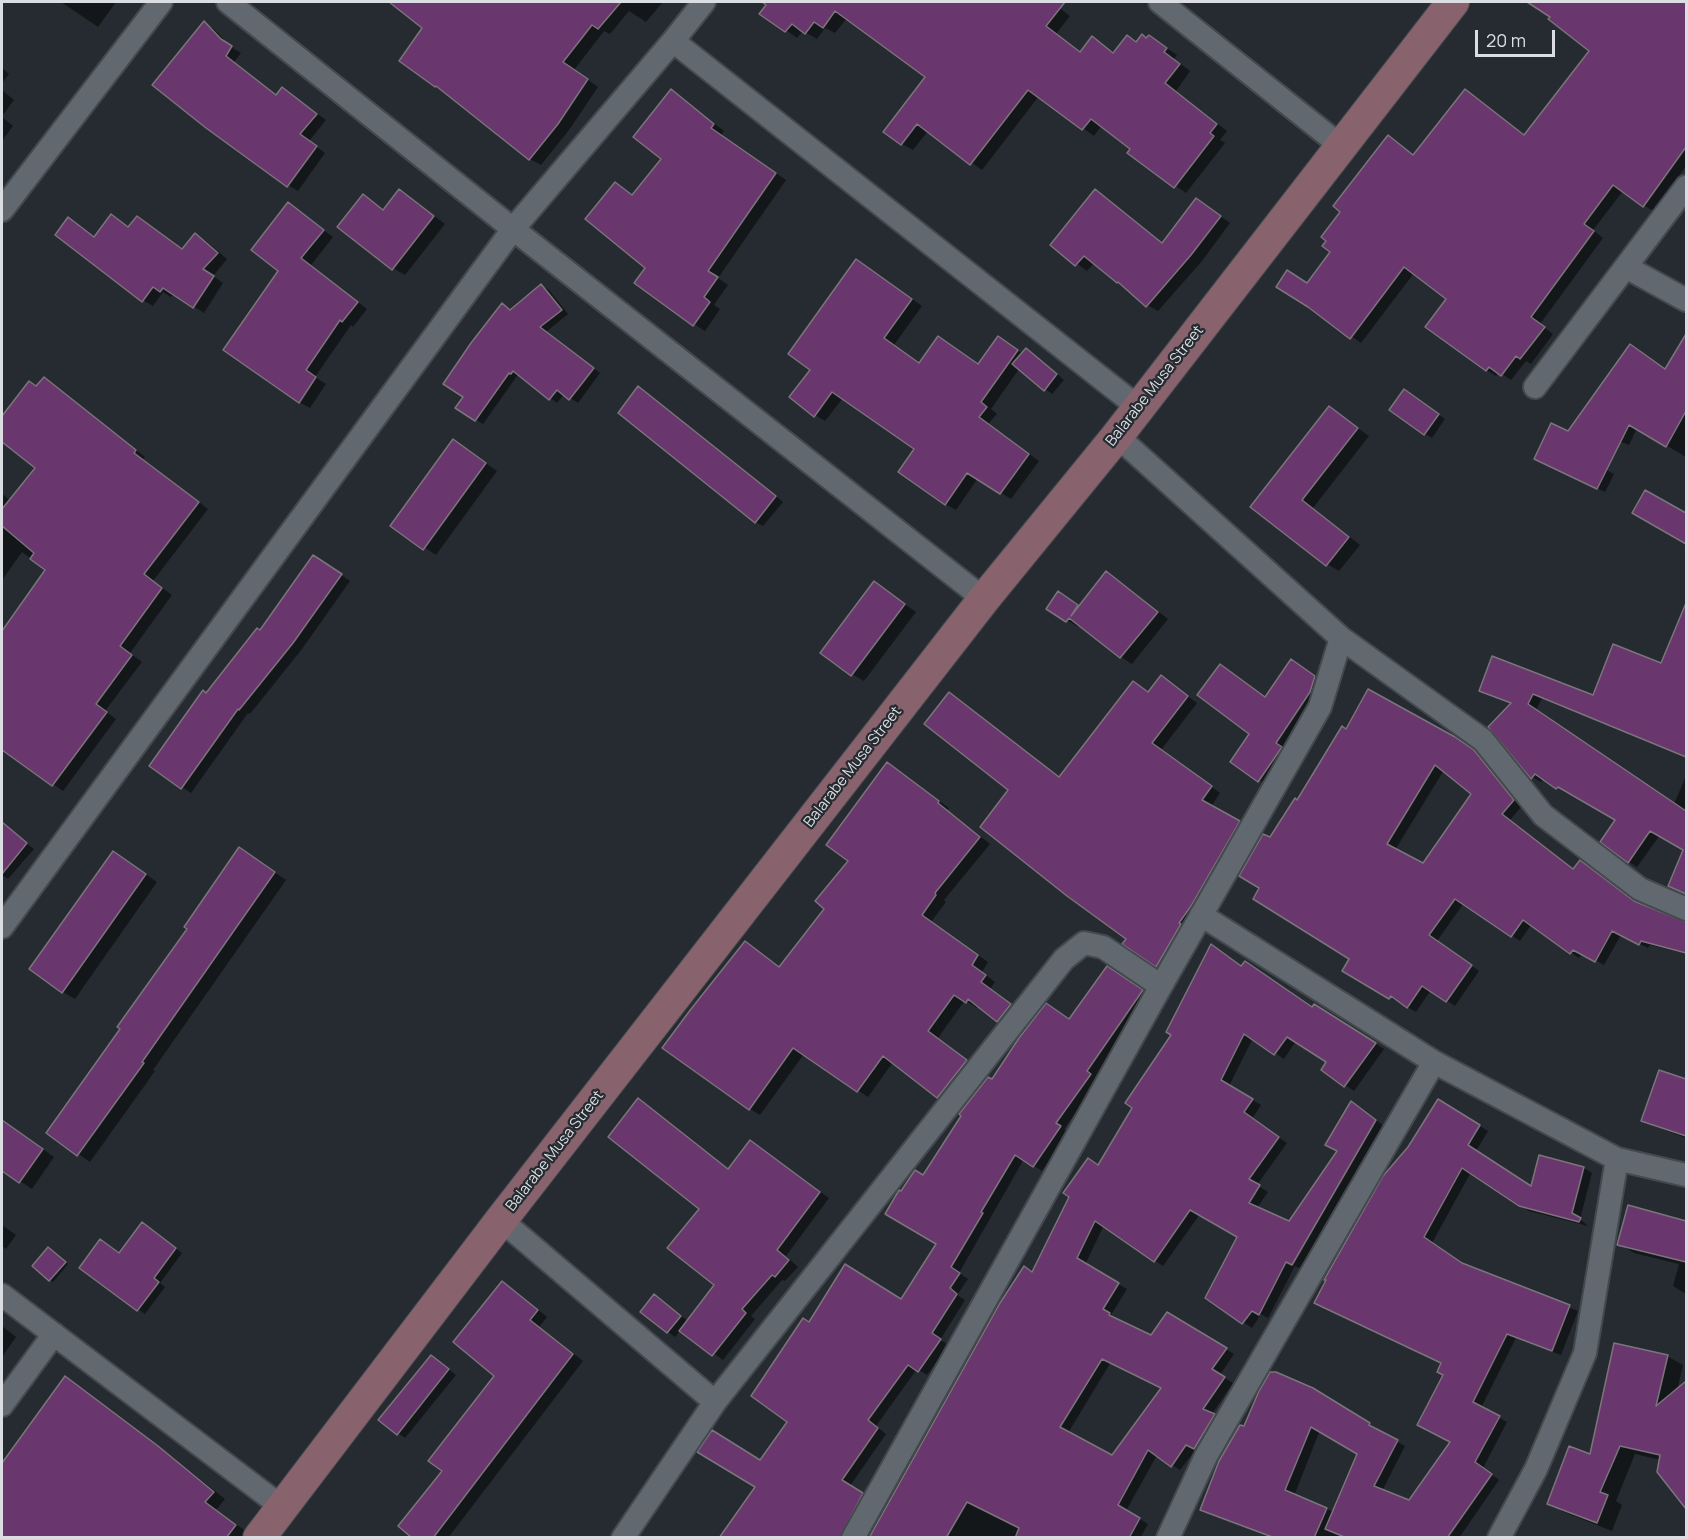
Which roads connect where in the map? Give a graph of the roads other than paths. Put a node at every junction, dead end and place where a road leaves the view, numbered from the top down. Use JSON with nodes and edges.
{"nodes":[{"id":1,"x":161,"y":2,"type":"edge"},
{"id":2,"x":228,"y":2,"type":"edge"},
{"id":3,"x":704,"y":2,"type":"edge"},
{"id":4,"x":1160,"y":2,"type":"edge"},
{"id":5,"x":1453,"y":2,"type":"edge"},
{"id":6,"x":674,"y":41,"type":"junction"},
{"id":7,"x":1341,"y":146,"type":"junction"},
{"id":8,"x":1686,"y":187,"type":"edge"},
{"id":9,"x":2,"y":210,"type":"edge"},
{"id":10,"x":513,"y":229,"type":"junction"},
{"id":11,"x":1626,"y":267,"type":"junction"},
{"id":12,"x":1686,"y":300,"type":"edge"},
{"id":13,"x":1535,"y":387,"type":"dead end"},
{"id":14,"x":1138,"y":407,"type":"junction"},
{"id":15,"x":1117,"y":436,"type":"junction"},
{"id":16,"x":984,"y":599,"type":"junction"},
{"id":17,"x":1341,"y":638,"type":"junction"},
{"id":18,"x":1686,"y":909,"type":"edge"},
{"id":19,"x":1201,"y":915,"type":"junction"},
{"id":20,"x":2,"y":927,"type":"edge"},
{"id":21,"x":1161,"y":986,"type":"junction"},
{"id":22,"x":1434,"y":1062,"type":"junction"},
{"id":23,"x":1617,"y":1159,"type":"junction"},
{"id":24,"x":1686,"y":1175,"type":"edge"},
{"id":25,"x":501,"y":1220,"type":"junction"},
{"id":26,"x":2,"y":1294,"type":"edge"},
{"id":27,"x":54,"y":1334,"type":"junction"},
{"id":28,"x":715,"y":1402,"type":"junction"},
{"id":29,"x":2,"y":1405,"type":"edge"},
{"id":30,"x":282,"y":1507,"type":"junction"},
{"id":31,"x":260,"y":1538,"type":"edge"},
{"id":32,"x":623,"y":1538,"type":"edge"},
{"id":33,"x":853,"y":1538,"type":"edge"},
{"id":34,"x":1168,"y":1538,"type":"edge"},
{"id":35,"x":1499,"y":1538,"type":"edge"}],
"edges":[{"from":1,"to":9,"type":"street"},
{"from":2,"to":10,"type":"street"},
{"from":3,"to":6,"type":"street"},
{"from":4,"to":7,"type":"street"},
{"from":5,"to":7,"type":"street","name":"Balarabe Musa Street"},
{"from":6,"to":10,"type":"street"},
{"from":6,"to":14,"type":"street"},
{"from":7,"to":14,"type":"street","name":"Balarabe Musa Street"},
{"from":8,"to":11,"type":"street"},
{"from":10,"to":16,"type":"street"},
{"from":10,"to":20,"type":"street"},
{"from":11,"to":12,"type":"street"},
{"from":11,"to":13,"type":"street"},
{"from":14,"to":15,"type":"street","name":"Balarabe Musa Street"},
{"from":15,"to":16,"type":"street","name":"Balarabe Musa Street"},
{"from":15,"to":17,"type":"street"},
{"from":16,"to":25,"type":"street","name":"Balarabe Musa Street"},
{"from":17,"to":18,"type":"street"},
{"from":17,"to":19,"type":"street"},
{"from":19,"to":21,"type":"street"},
{"from":19,"to":22,"type":"street"},
{"from":21,"to":28,"type":"street"},
{"from":21,"to":33,"type":"street"},
{"from":22,"to":23,"type":"street"},
{"from":22,"to":34,"type":"street"},
{"from":23,"to":24,"type":"street"},
{"from":23,"to":35,"type":"street"},
{"from":25,"to":28,"type":"street"},
{"from":25,"to":30,"type":"street","name":"Balarabe Musa Street"},
{"from":26,"to":27,"type":"street"},
{"from":27,"to":29,"type":"street"},
{"from":27,"to":30,"type":"street"},
{"from":28,"to":32,"type":"street"},
{"from":30,"to":31,"type":"street","name":"Balarabe Musa Street"}]}
